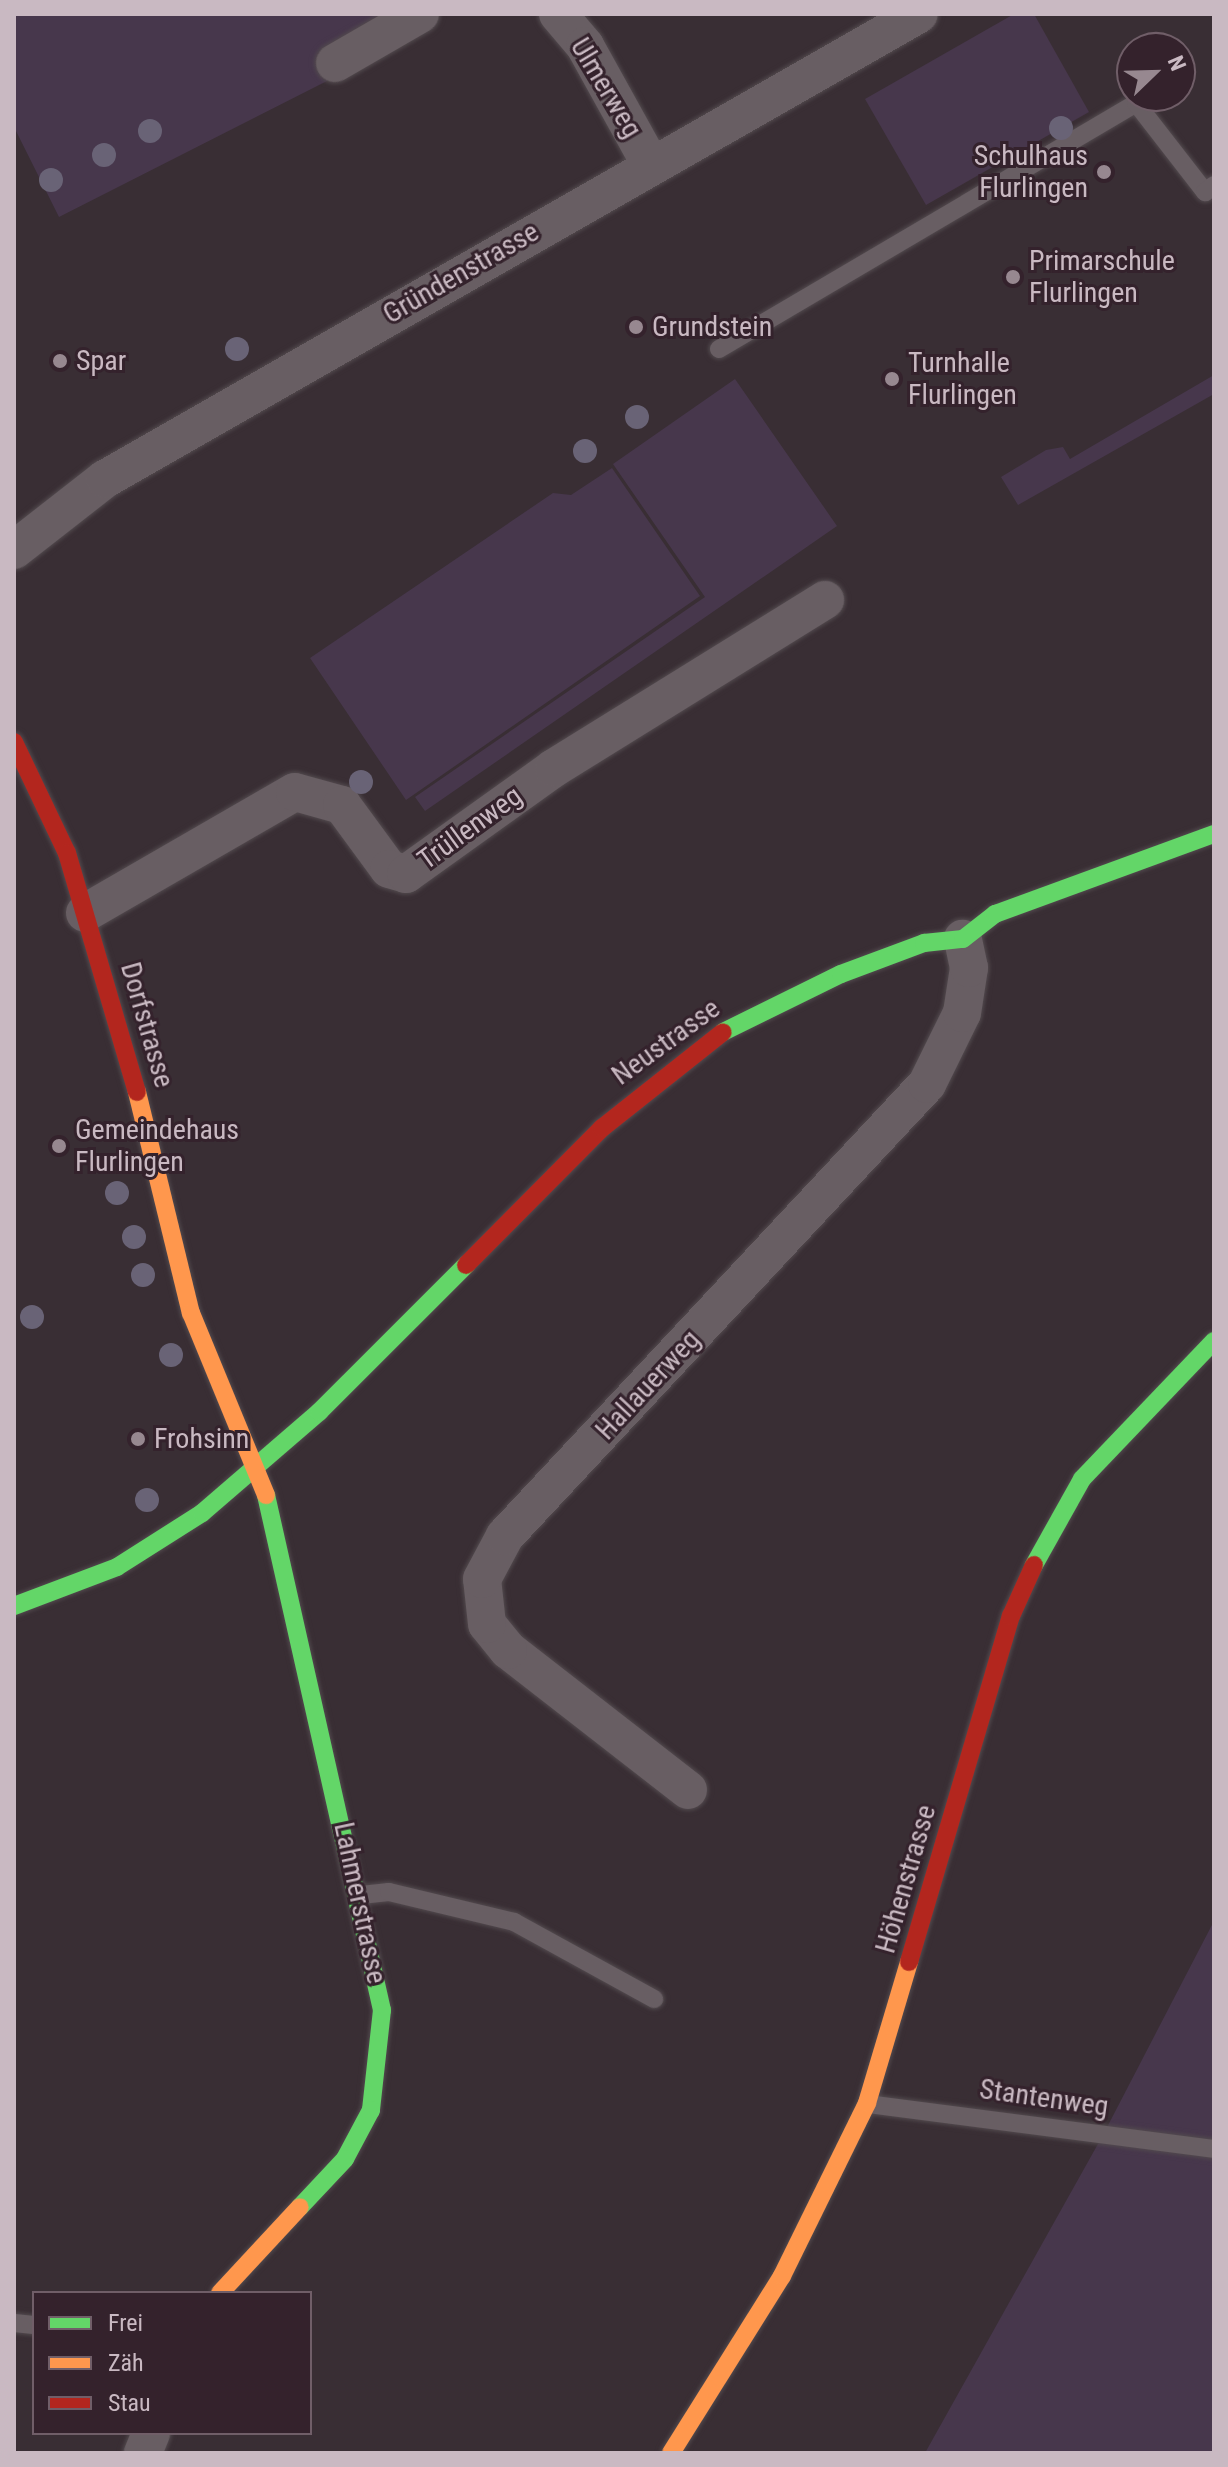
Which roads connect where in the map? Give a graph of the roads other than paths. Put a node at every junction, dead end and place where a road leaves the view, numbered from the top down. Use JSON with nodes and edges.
{"nodes":[{"id":1,"x":420,"y":14,"type":"edge"},
{"id":2,"x":558,"y":14,"type":"edge"},
{"id":3,"x":919,"y":14,"type":"edge"},
{"id":4,"x":335,"y":63,"type":"dead end"},
{"id":5,"x":651,"y":165,"type":"junction"},
{"id":6,"x":1214,"y":185,"type":"edge"},
{"id":7,"x":719,"y":349,"type":"dead end"},
{"id":8,"x":14,"y":550,"type":"edge"},
{"id":9,"x":825,"y":600,"type":"dead end"},
{"id":10,"x":14,"y":742,"type":"edge"},
{"id":11,"x":1214,"y":834,"type":"edge"},
{"id":12,"x":85,"y":913,"type":"junction"},
{"id":13,"x":963,"y":939,"type":"junction"},
{"id":14,"x":1214,"y":1341,"type":"edge"},
{"id":15,"x":258,"y":1464,"type":"junction"},
{"id":16,"x":14,"y":1606,"type":"edge"},
{"id":17,"x":688,"y":1790,"type":"dead end"},
{"id":18,"x":361,"y":1895,"type":"junction"},
{"id":19,"x":654,"y":1999,"type":"dead end"},
{"id":20,"x":867,"y":2103,"type":"junction"},
{"id":21,"x":1214,"y":2149,"type":"edge"},
{"id":22,"x":221,"y":2291,"type":"edge"},
{"id":23,"x":671,"y":2453,"type":"edge"}],
"edges":[{"from":1,"to":4,"type":"street"},
{"from":2,"to":5,"type":"street","name":"Ulmerweg"},
{"from":3,"to":5,"type":"street","name":"Gründenstrasse"},
{"from":5,"to":8,"type":"street","name":"Gründenstrasse"},
{"from":6,"to":7,"type":"lane"},
{"from":9,"to":12,"type":"street","name":"Trüllenweg"},
{"from":10,"to":12,"type":"street","name":"Dorfstrasse"},
{"from":11,"to":13,"type":"street"},
{"from":12,"to":15,"type":"street","name":"Dorfstrasse"},
{"from":13,"to":15,"type":"street","name":"Neustrasse"},
{"from":13,"to":17,"type":"street","name":"Hallauerweg"},
{"from":14,"to":20,"type":"street","name":"Höhenstrasse"},
{"from":15,"to":16,"type":"street","name":"Neustrasse"},
{"from":15,"to":18,"type":"street","name":"Lahmerstrasse"},
{"from":18,"to":19,"type":"lane"},
{"from":18,"to":22,"type":"street","name":"Lahmerstrasse"},
{"from":20,"to":21,"type":"lane","name":"Stantenweg"},
{"from":20,"to":23,"type":"street","name":"Höhenstrasse"}]}
